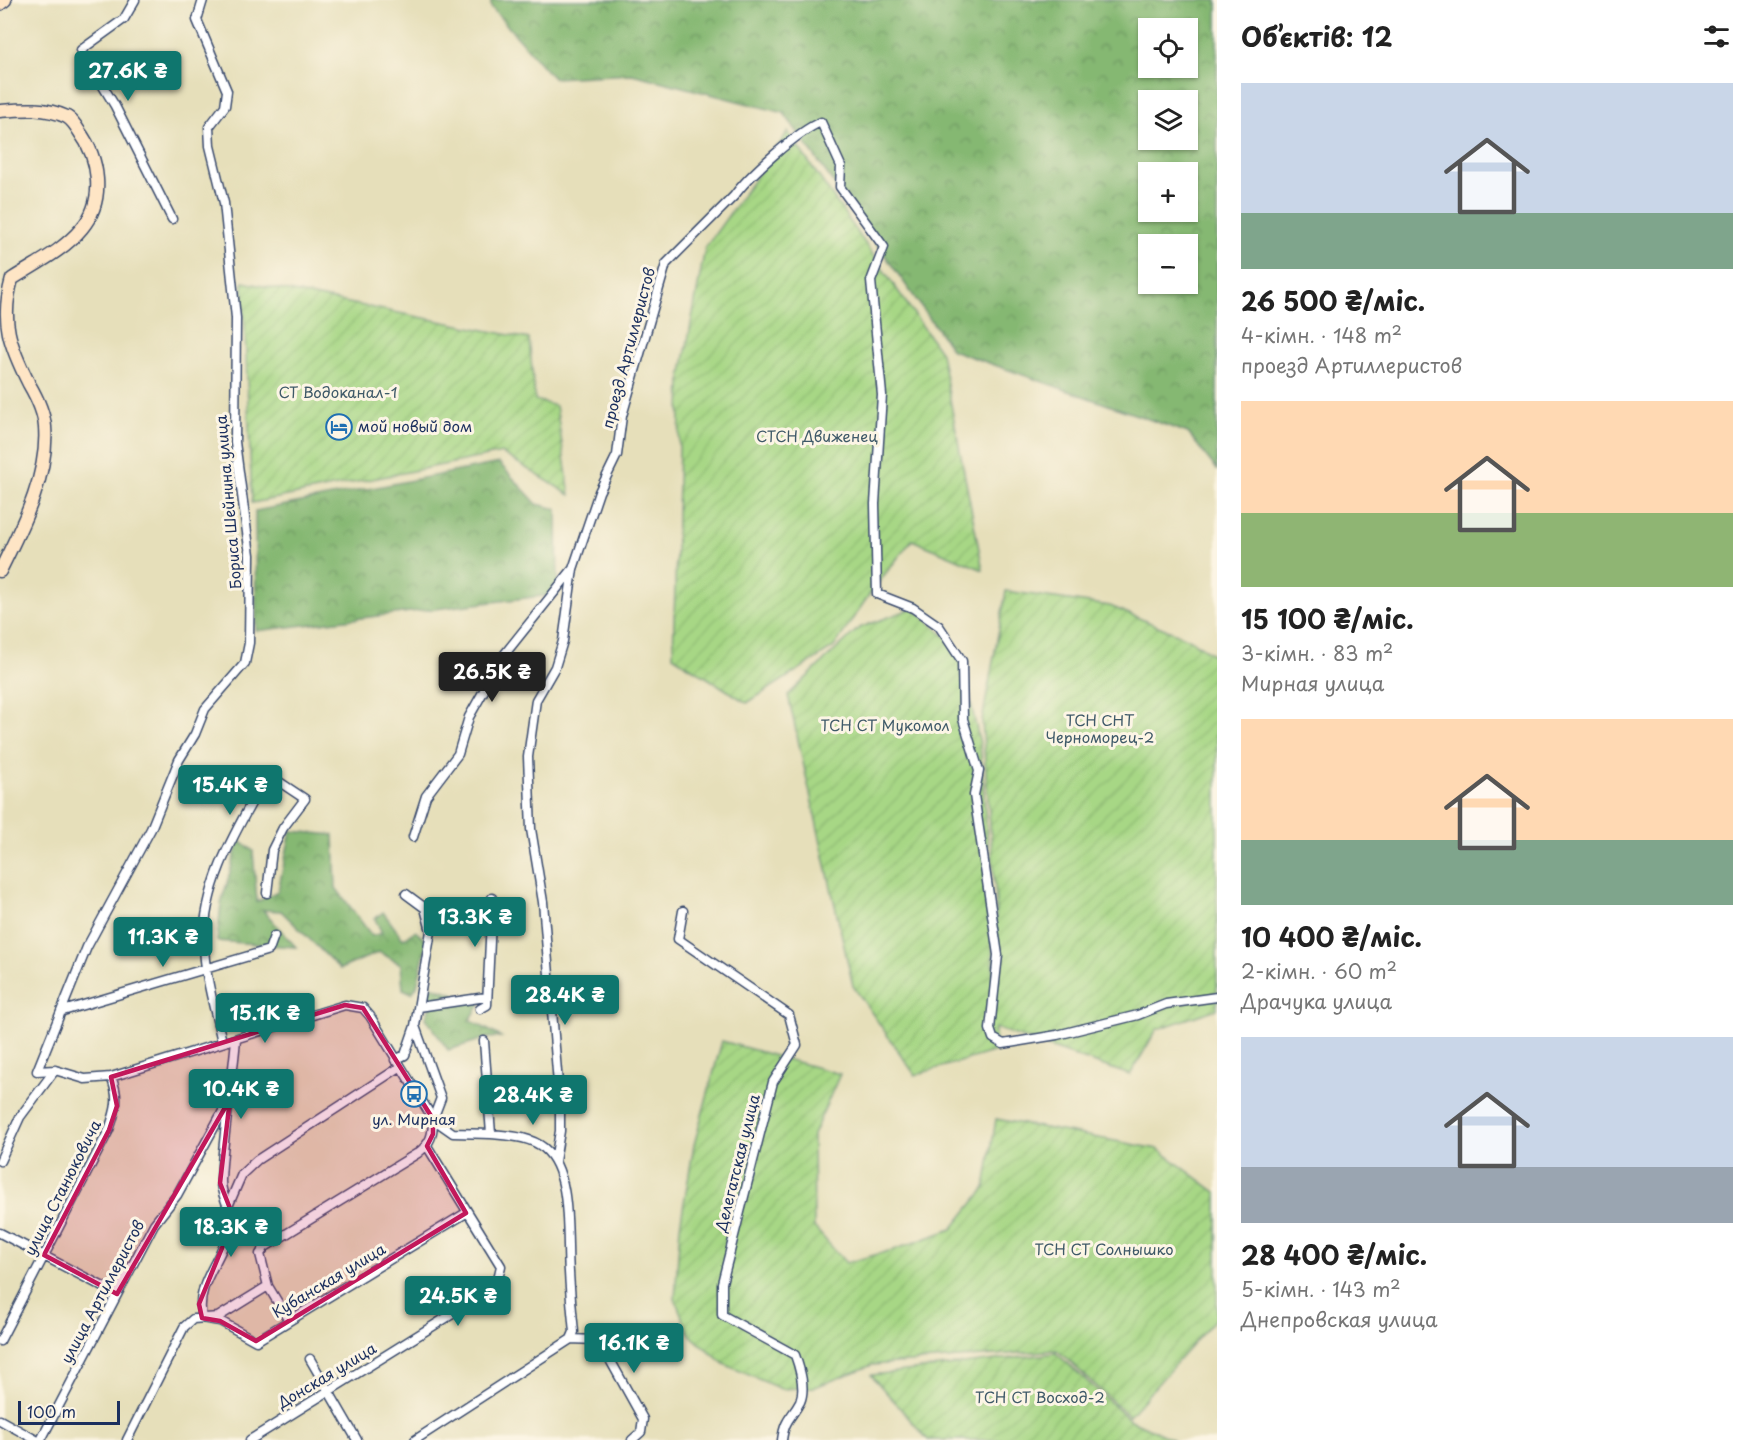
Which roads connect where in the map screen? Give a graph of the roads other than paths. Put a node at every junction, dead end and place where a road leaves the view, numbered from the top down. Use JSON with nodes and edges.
{"nodes":[{"id":1,"x":5,"y":0,"type":"edge"},
{"id":2,"x":135,"y":0,"type":"edge"},
{"id":3,"x":203,"y":0,"type":"edge"},
{"id":4,"x":0,"y":4,"type":"edge"},
{"id":5,"x":0,"y":111,"type":"edge"},
{"id":6,"x":172,"y":219,"type":"dead end"},
{"id":7,"x":3,"y":566,"type":"edge"},
{"id":8,"x":573,"y":569,"type":"junction"},
{"id":9,"x":412,"y":837,"type":"dead end"},
{"id":10,"x":267,"y":893,"type":"dead end"},
{"id":11,"x":406,"y":894,"type":"dead end"},
{"id":12,"x":492,"y":898,"type":"dead end"},
{"id":13,"x":683,"y":912,"type":"dead end"},
{"id":14,"x":274,"y":936,"type":"dead end"},
{"id":15,"x":206,"y":969,"type":"junction"},
{"id":16,"x":486,"y":997,"type":"junction"},
{"id":17,"x":1217,"y":997,"type":"edge"},
{"id":18,"x":419,"y":1007,"type":"junction"},
{"id":19,"x":480,"y":1009,"type":"dead end"},
{"id":20,"x":63,"y":1011,"type":"junction"},
{"id":21,"x":416,"y":1026,"type":"junction"},
{"id":22,"x":236,"y":1039,"type":"junction"},
{"id":23,"x":484,"y":1041,"type":"dead end"},
{"id":24,"x":222,"y":1042,"type":"junction"},
{"id":25,"x":398,"y":1064,"type":"junction"},
{"id":26,"x":55,"y":1070,"type":"junction"},
{"id":27,"x":111,"y":1077,"type":"junction"},
{"id":28,"x":230,"y":1098,"type":"junction"},
{"id":29,"x":432,"y":1119,"type":"junction"},
{"id":30,"x":491,"y":1134,"type":"junction"},
{"id":31,"x":427,"y":1146,"type":"junction"},
{"id":32,"x":0,"y":1161,"type":"edge"},
{"id":33,"x":555,"y":1161,"type":"junction"},
{"id":34,"x":229,"y":1204,"type":"junction"},
{"id":35,"x":466,"y":1213,"type":"junction"},
{"id":36,"x":0,"y":1233,"type":"edge"},
{"id":37,"x":44,"y":1255,"type":"junction"},
{"id":38,"x":268,"y":1286,"type":"junction"},
{"id":39,"x":117,"y":1294,"type":"junction"},
{"id":40,"x":202,"y":1318,"type":"junction"},
{"id":41,"x":289,"y":1321,"type":"junction"},
{"id":42,"x":571,"y":1339,"type":"junction"},
{"id":43,"x":0,"y":1341,"type":"edge"},
{"id":44,"x":310,"y":1359,"type":"dead end"},
{"id":45,"x":328,"y":1392,"type":"junction"},
{"id":46,"x":0,"y":1420,"type":"edge"},
{"id":47,"x":38,"y":1440,"type":"edge"},
{"id":48,"x":127,"y":1440,"type":"edge"},
{"id":49,"x":250,"y":1440,"type":"edge"},
{"id":50,"x":357,"y":1440,"type":"edge"},
{"id":51,"x":415,"y":1440,"type":"edge"},
{"id":52,"x":632,"y":1440,"type":"edge"},
{"id":53,"x":782,"y":1440,"type":"edge"}],
"edges":[{"from":1,"to":4,"type":"main road"},
{"from":2,"to":6,"type":"street"},
{"from":3,"to":20,"type":"street","name":"Бориса Шейнина улица"},
{"from":5,"to":7,"type":"main road"},
{"from":8,"to":9,"type":"street"},
{"from":8,"to":17,"type":"street","name":"проезд Артиллеристов"},
{"from":8,"to":33,"type":"street","name":"проезд Артиллеристов"},
{"from":10,"to":15,"type":"street"},
{"from":11,"to":18,"type":"street"},
{"from":12,"to":16,"type":"street"},
{"from":13,"to":53,"type":"street","name":"Делегатская улица"},
{"from":14,"to":15,"type":"street"},
{"from":15,"to":20,"type":"street"},
{"from":15,"to":24,"type":"street"},
{"from":16,"to":18,"type":"street"},
{"from":16,"to":19,"type":"street"},
{"from":18,"to":21,"type":"street"},
{"from":20,"to":26,"type":"street","name":"Бориса Шейнина улица"},
{"from":21,"to":25,"type":"street"},
{"from":21,"to":29,"type":"street"},
{"from":22,"to":24,"type":"street"},
{"from":22,"to":25,"type":"street"},
{"from":22,"to":28,"type":"street"},
{"from":23,"to":30,"type":"street"},
{"from":24,"to":27,"type":"street"},
{"from":25,"to":29,"type":"street"},
{"from":25,"to":34,"type":"street"},
{"from":26,"to":27,"type":"street"},
{"from":26,"to":32,"type":"street"},
{"from":27,"to":37,"type":"street","name":"улица Станюковича"},
{"from":28,"to":34,"type":"street"},
{"from":28,"to":39,"type":"street","name":"улица Артиллеристов"},
{"from":29,"to":30,"type":"street"},
{"from":29,"to":31,"type":"street"},
{"from":30,"to":33,"type":"street"},
{"from":31,"to":35,"type":"street","name":"Донская улица"},
{"from":31,"to":38,"type":"street"},
{"from":33,"to":42,"type":"street"},
{"from":34,"to":40,"type":"street"},
{"from":35,"to":41,"type":"street","name":"Кубанская улица"},
{"from":35,"to":45,"type":"street","name":"Донская улица"},
{"from":36,"to":37,"type":"street"},
{"from":37,"to":39,"type":"street"},
{"from":37,"to":43,"type":"street","name":"улица Станюковича"},
{"from":38,"to":40,"type":"street"},
{"from":38,"to":41,"type":"street"},
{"from":39,"to":47,"type":"street","name":"улица Артиллеристов"},
{"from":40,"to":41,"type":"street","name":"Кубанская улица"},
{"from":40,"to":48,"type":"street"},
{"from":42,"to":51,"type":"street"},
{"from":42,"to":52,"type":"street"},
{"from":44,"to":45,"type":"street"},
{"from":45,"to":49,"type":"street","name":"Донская улица"},
{"from":45,"to":50,"type":"street"},
{"from":46,"to":47,"type":"street"}]}
